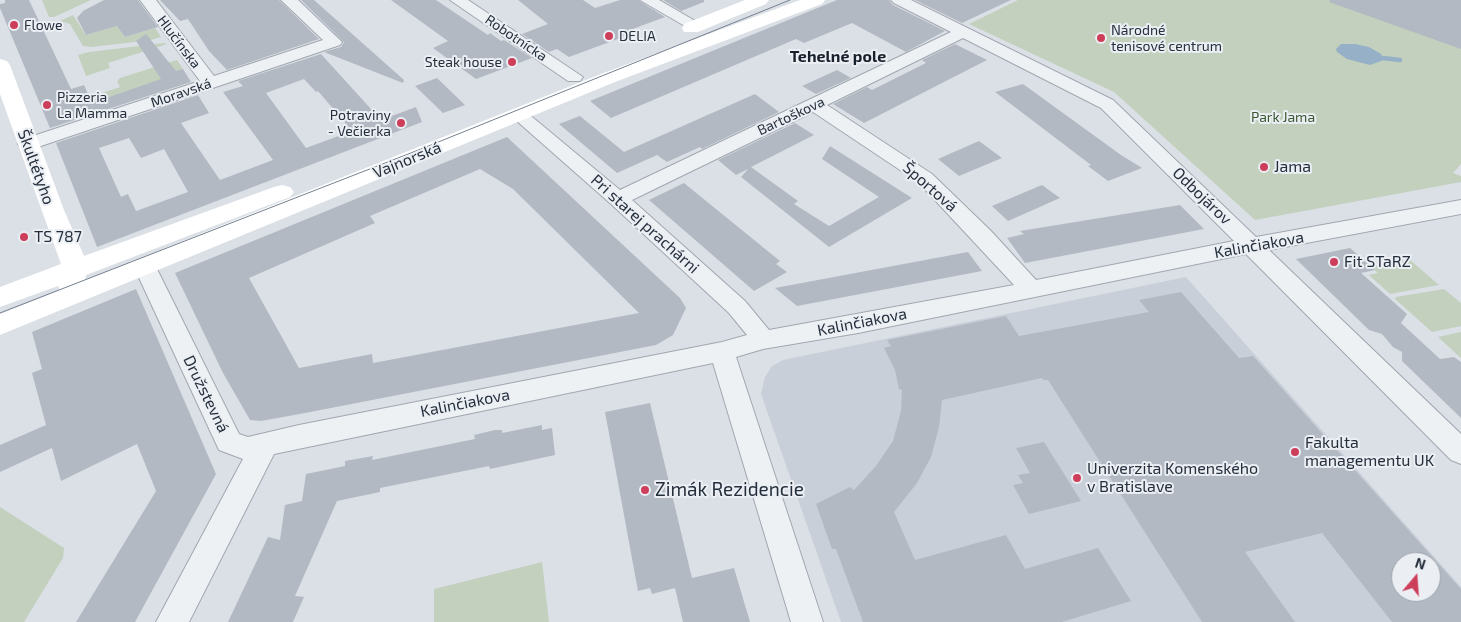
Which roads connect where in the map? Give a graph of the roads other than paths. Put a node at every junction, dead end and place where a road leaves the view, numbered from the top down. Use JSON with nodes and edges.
{"nodes":[{"id":1,"x":148,"y":0,"type":"edge"},
{"id":2,"x":289,"y":0,"type":"edge"},
{"id":3,"x":648,"y":0,"type":"edge"},
{"id":4,"x":760,"y":0,"type":"edge"},
{"id":5,"x":816,"y":0,"type":"edge"},
{"id":6,"x":899,"y":0,"type":"edge"},
{"id":7,"x":464,"y":1,"type":"edge"},
{"id":8,"x":696,"y":26,"type":"junction"},
{"id":9,"x":964,"y":32,"type":"junction"},
{"id":10,"x":0,"y":65,"type":"edge"},
{"id":11,"x":574,"y":77,"type":"junction"},
{"id":12,"x":210,"y":83,"type":"junction"},
{"id":13,"x":814,"y":105,"type":"junction"},
{"id":14,"x":519,"y":115,"type":"junction"},
{"id":15,"x":28,"y":144,"type":"junction"},
{"id":16,"x":618,"y":199,"type":"junction"},
{"id":17,"x":1461,"y":208,"type":"edge"},
{"id":18,"x":1252,"y":246,"type":"junction"},
{"id":19,"x":75,"y":267,"type":"junction"},
{"id":20,"x":145,"y":267,"type":"junction"},
{"id":21,"x":1030,"y":288,"type":"junction"},
{"id":22,"x":0,"y":296,"type":"edge"},
{"id":23,"x":62,"y":300,"type":"junction"},
{"id":24,"x":0,"y":325,"type":"edge"},
{"id":25,"x":762,"y":340,"type":"junction"},
{"id":26,"x":722,"y":352,"type":"junction"},
{"id":27,"x":264,"y":446,"type":"junction"},
{"id":28,"x":1461,"y":452,"type":"edge"},
{"id":29,"x":172,"y":622,"type":"edge"},
{"id":30,"x":807,"y":622,"type":"edge"}],
"edges":[{"from":1,"to":12,"type":"street","name":"Hlučínska"},
{"from":2,"to":12,"type":"street","name":"Moravská"},
{"from":3,"to":8,"type":"street"},
{"from":4,"to":8,"type":"main road","name":"Vajnorská"},
{"from":5,"to":14,"type":"main road","name":"Vajnorská"},
{"from":6,"to":9,"type":"street","name":"Odbojárov"},
{"from":7,"to":11,"type":"street","name":"Robotnícka"},
{"from":8,"to":11,"type":"main road","name":"Vajnorská"},
{"from":9,"to":13,"type":"street","name":"Bartoškova"},
{"from":9,"to":18,"type":"street","name":"Odbojárov"},
{"from":10,"to":15,"type":"main road","name":"Škultétyho"},
{"from":11,"to":19,"type":"main road","name":"Vajnorská"},
{"from":12,"to":15,"type":"street","name":"Moravská"},
{"from":13,"to":16,"type":"street","name":"Bartoškova"},
{"from":13,"to":21,"type":"street","name":"Športová"},
{"from":14,"to":16,"type":"street","name":"Pri starej prachárni"},
{"from":14,"to":20,"type":"main road","name":"Vajnorská"},
{"from":15,"to":19,"type":"main road","name":"Škultétyho"},
{"from":16,"to":25,"type":"street","name":"Pri starej prachárni"},
{"from":17,"to":18,"type":"street","name":"Kalinčiakova"},
{"from":18,"to":21,"type":"street","name":"Kalinčiakova"},
{"from":18,"to":28,"type":"street","name":"Odbojárov"},
{"from":19,"to":22,"type":"main road","name":"Vajnorská"},
{"from":19,"to":23,"type":"main road"},
{"from":20,"to":23,"type":"main road","name":"Vajnorská"},
{"from":20,"to":27,"type":"street","name":"Družstevná"},
{"from":21,"to":25,"type":"street","name":"Kalinčiakova"},
{"from":23,"to":24,"type":"main road","name":"Vajnorská"},
{"from":25,"to":26,"type":"street","name":"Kalinčiakova"},
{"from":26,"to":27,"type":"street","name":"Kalinčiakova"},
{"from":26,"to":30,"type":"street"},
{"from":27,"to":29,"type":"street"}]}
